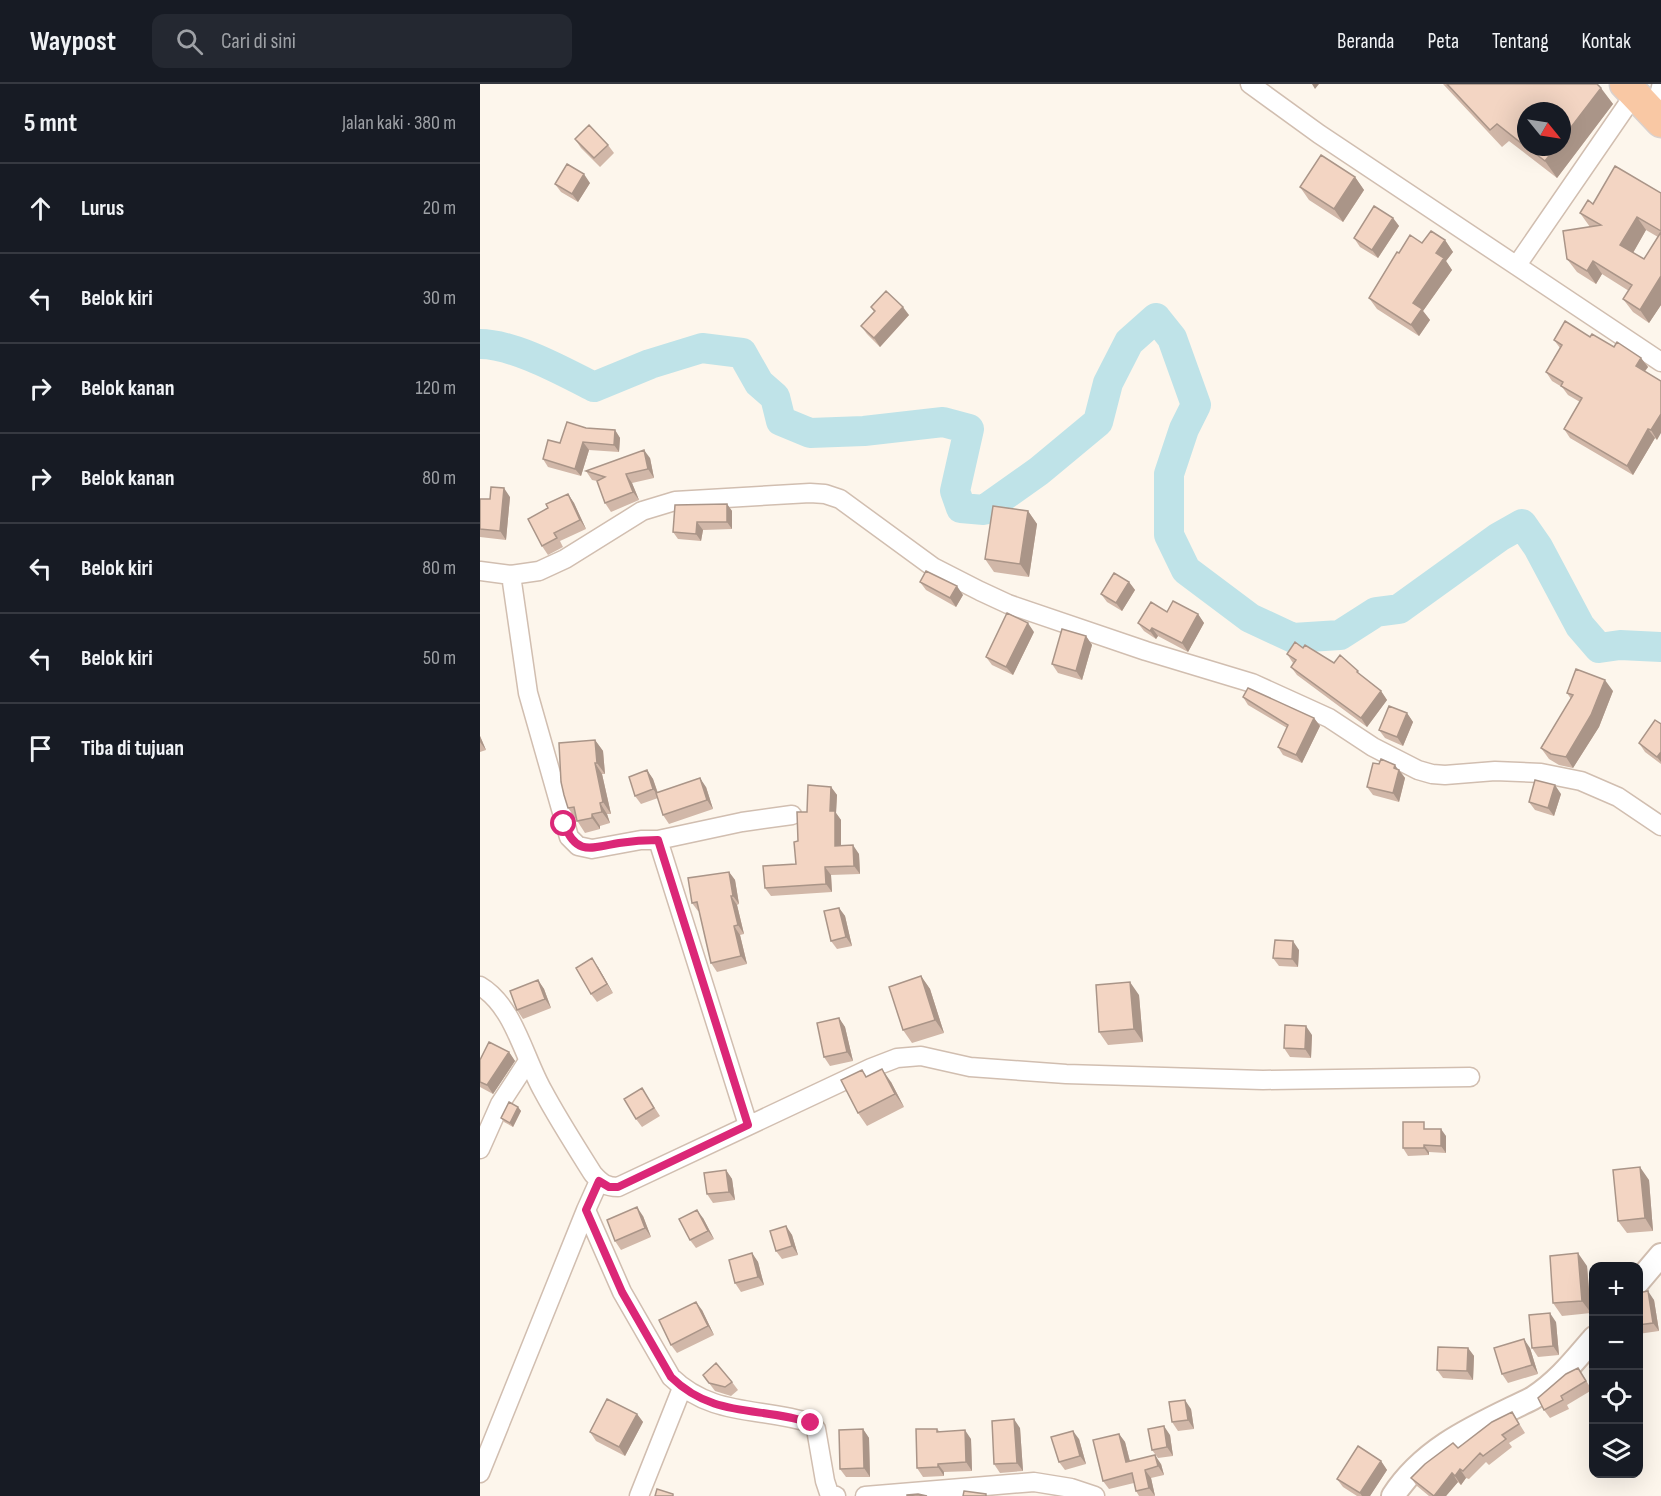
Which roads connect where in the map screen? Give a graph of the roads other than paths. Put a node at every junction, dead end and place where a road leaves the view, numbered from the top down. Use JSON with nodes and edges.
{"nodes":[{"id":1,"x":1250,"y":84,"type":"edge"},
{"id":2,"x":1640,"y":88,"type":"edge"},
{"id":3,"x":1658,"y":119,"type":"edge"},
{"id":4,"x":1517,"y":265,"type":"junction"},
{"id":5,"x":1661,"y":362,"type":"edge"},
{"id":6,"x":480,"y":571,"type":"edge"},
{"id":7,"x":511,"y":575,"type":"junction"},
{"id":8,"x":792,"y":814,"type":"dead end"},
{"id":9,"x":1661,"y":826,"type":"edge"},
{"id":10,"x":658,"y":840,"type":"junction"},
{"id":11,"x":480,"y":986,"type":"edge"},
{"id":12,"x":528,"y":1060,"type":"junction"},
{"id":13,"x":1470,"y":1077,"type":"dead end"},
{"id":14,"x":748,"y":1125,"type":"junction"},
{"id":15,"x":480,"y":1149,"type":"edge"},
{"id":16,"x":599,"y":1181,"type":"junction"},
{"id":17,"x":586,"y":1210,"type":"junction"},
{"id":18,"x":1661,"y":1255,"type":"edge"},
{"id":19,"x":1643,"y":1276,"type":"edge"},
{"id":20,"x":1589,"y":1343,"type":"edge"},
{"id":21,"x":682,"y":1388,"type":"junction"},
{"id":22,"x":480,"y":1473,"type":"edge"},
{"id":23,"x":639,"y":1496,"type":"edge"},
{"id":24,"x":836,"y":1496,"type":"edge"},
{"id":25,"x":865,"y":1496,"type":"edge"},
{"id":26,"x":1095,"y":1496,"type":"edge"},
{"id":27,"x":1393,"y":1496,"type":"edge"}],
"edges":[{"from":1,"to":4,"type":"street"},
{"from":2,"to":3,"type":"highway"},
{"from":2,"to":4,"type":"street"},
{"from":4,"to":5,"type":"street"},
{"from":6,"to":7,"type":"street"},
{"from":7,"to":9,"type":"street"},
{"from":7,"to":10,"type":"street"},
{"from":8,"to":10,"type":"street"},
{"from":10,"to":14,"type":"street"},
{"from":11,"to":12,"type":"street"},
{"from":12,"to":15,"type":"street"},
{"from":12,"to":16,"type":"street"},
{"from":13,"to":14,"type":"street"},
{"from":14,"to":16,"type":"street"},
{"from":16,"to":17,"type":"street"},
{"from":17,"to":21,"type":"street"},
{"from":17,"to":22,"type":"street"},
{"from":18,"to":19,"type":"street"},
{"from":20,"to":27,"type":"street"},
{"from":21,"to":23,"type":"street"},
{"from":21,"to":24,"type":"street"},
{"from":25,"to":26,"type":"street"}]}
